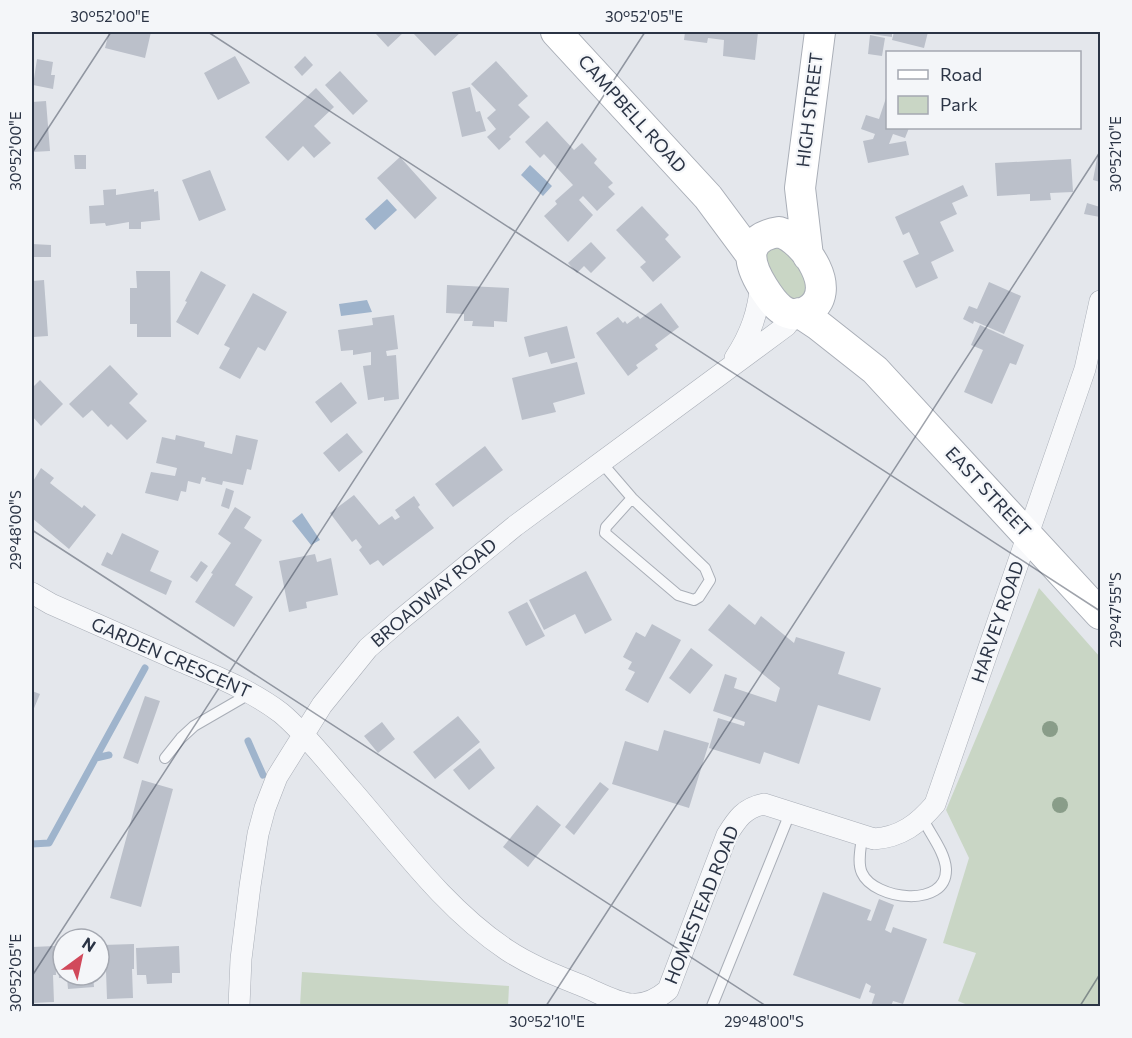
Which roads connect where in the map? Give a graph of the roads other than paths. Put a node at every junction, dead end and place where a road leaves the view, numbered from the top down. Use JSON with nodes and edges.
{"nodes":[{"id":1,"x":556,"y":32,"type":"edge"},
{"id":2,"x":820,"y":32,"type":"edge"},
{"id":3,"x":800,"y":188,"type":"junction"},
{"id":4,"x":708,"y":197,"type":"junction"},
{"id":5,"x":775,"y":233,"type":"junction"},
{"id":6,"x":751,"y":255,"type":"junction"},
{"id":7,"x":808,"y":256,"type":"junction"},
{"id":8,"x":761,"y":284,"type":"junction"},
{"id":9,"x":822,"y":288,"type":"junction"},
{"id":10,"x":1101,"y":301,"type":"edge"},
{"id":11,"x":797,"y":314,"type":"junction"},
{"id":12,"x":727,"y":368,"type":"junction"},
{"id":13,"x":875,"y":369,"type":"junction"},
{"id":14,"x":602,"y":462,"type":"junction"},
{"id":15,"x":632,"y":498,"type":"junction"},
{"id":16,"x":1028,"y":535,"type":"junction"},
{"id":17,"x":32,"y":593,"type":"edge"},
{"id":18,"x":1101,"y":614,"type":"edge"},
{"id":19,"x":251,"y":693,"type":"junction"},
{"id":20,"x":303,"y":735,"type":"junction"},
{"id":21,"x":165,"y":758,"type":"dead end"},
{"id":22,"x":929,"y":811,"type":"junction"},
{"id":23,"x":790,"y":813,"type":"junction"},
{"id":24,"x":862,"y":837,"type":"junction"},
{"id":25,"x":652,"y":1005,"type":"edge"},
{"id":26,"x":239,"y":1006,"type":"edge"},
{"id":27,"x":712,"y":1006,"type":"edge"}],
"edges":[{"from":1,"to":4,"type":"street","name":"CAMPBELL ROAD"},
{"from":2,"to":3,"type":"street","name":"HIGH STREET"},
{"from":3,"to":5,"type":"street","name":"HIGH STREET"},
{"from":3,"to":7,"type":"street","name":"HIGH STREET"},
{"from":4,"to":5,"type":"street","name":"CAMPBELL ROAD"},
{"from":4,"to":6,"type":"street","name":"CAMPBELL ROAD"},
{"from":5,"to":6,"type":"street"},
{"from":5,"to":7,"type":"street"},
{"from":6,"to":8,"type":"street"},
{"from":7,"to":9,"type":"street"},
{"from":8,"to":11,"type":"street"},
{"from":8,"to":12,"type":"street","name":"BROADWAY ROAD"},
{"from":9,"to":11,"type":"street"},
{"from":9,"to":13,"type":"street","name":"EAST STREET"},
{"from":10,"to":16,"type":"street","name":"HARVEY ROAD"},
{"from":11,"to":12,"type":"street","name":"BROADWAY ROAD"},
{"from":11,"to":13,"type":"street","name":"EAST STREET"},
{"from":12,"to":14,"type":"street","name":"BROADWAY ROAD"},
{"from":13,"to":16,"type":"street","name":"EAST STREET"},
{"from":14,"to":15,"type":"lane"},
{"from":14,"to":20,"type":"street","name":"BROADWAY ROAD"},
{"from":15,"to":15,"type":"lane"},
{"from":16,"to":18,"type":"street","name":"EAST STREET"},
{"from":16,"to":22,"type":"street","name":"HARVEY ROAD"},
{"from":17,"to":19,"type":"street","name":"GARDEN CRESCENT"},
{"from":19,"to":20,"type":"street","name":"GARDEN CRESCENT"},
{"from":19,"to":21,"type":"lane"},
{"from":20,"to":25,"type":"street","name":"HOMESTEAD ROAD"},
{"from":20,"to":26,"type":"street","name":"BROADWAY ROAD"},
{"from":22,"to":24,"type":"street","name":"HOMESTEAD ROAD"},
{"from":22,"to":24,"type":"lane"},
{"from":23,"to":24,"type":"street","name":"HOMESTEAD ROAD"},
{"from":23,"to":25,"type":"street","name":"HOMESTEAD ROAD"},
{"from":23,"to":27,"type":"lane"}]}
